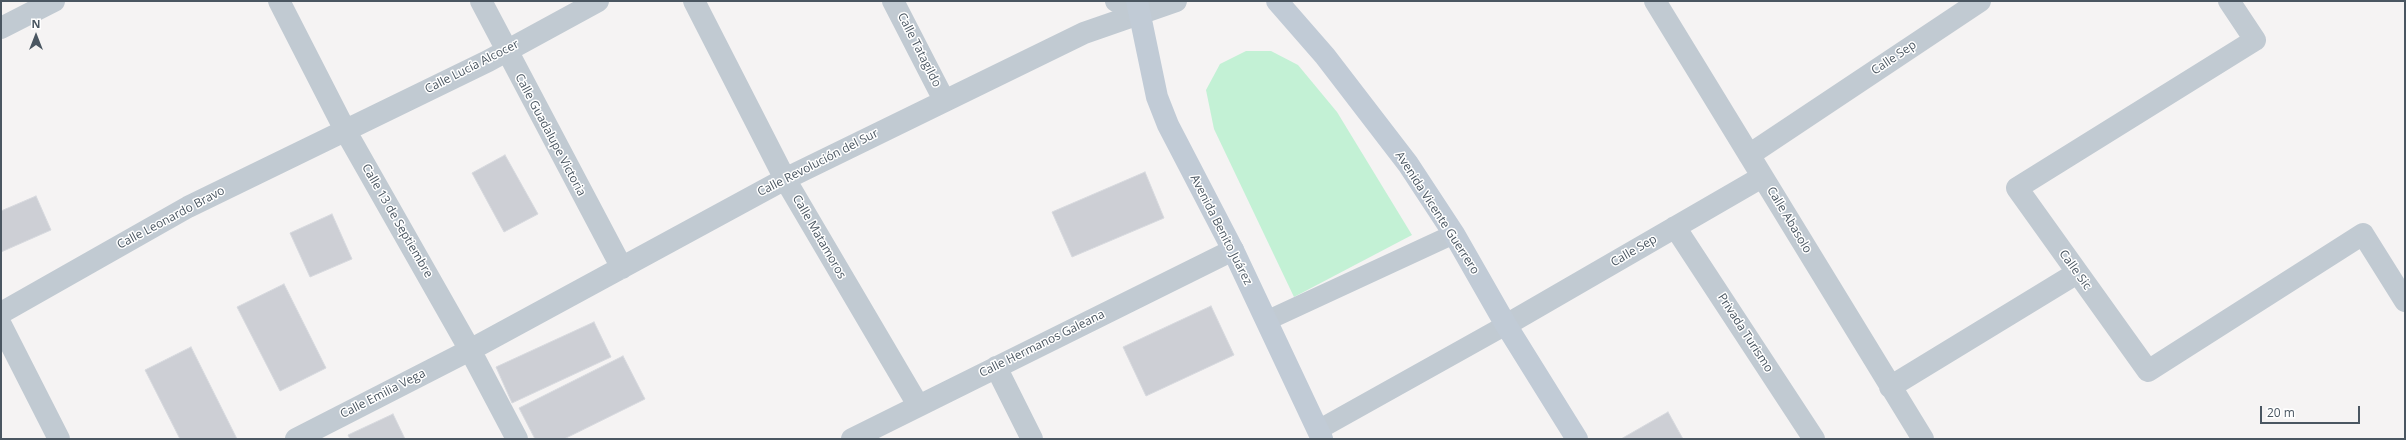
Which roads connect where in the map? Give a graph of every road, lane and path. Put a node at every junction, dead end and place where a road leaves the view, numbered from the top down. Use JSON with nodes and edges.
{"nodes":[{"id":1,"x":54,"y":1,"type":"edge"},
{"id":2,"x":278,"y":1,"type":"edge"},
{"id":3,"x":481,"y":1,"type":"edge"},
{"id":4,"x":598,"y":1,"type":"edge"},
{"id":5,"x":694,"y":1,"type":"edge"},
{"id":6,"x":893,"y":1,"type":"edge"},
{"id":7,"x":1116,"y":1,"type":"edge"},
{"id":8,"x":1176,"y":1,"type":"edge"},
{"id":9,"x":1277,"y":1,"type":"edge"},
{"id":10,"x":1655,"y":1,"type":"edge"},
{"id":11,"x":1980,"y":1,"type":"edge"},
{"id":12,"x":2228,"y":1,"type":"edge"},
{"id":13,"x":1138,"y":8,"type":"edge"},
{"id":14,"x":1,"y":28,"type":"edge"},
{"id":15,"x":506,"y":51,"type":"junction"},
{"id":16,"x":944,"y":100,"type":"junction"},
{"id":17,"x":345,"y":130,"type":"junction"},
{"id":18,"x":1749,"y":155,"type":"junction"},
{"id":19,"x":1762,"y":177,"type":"junction"},
{"id":20,"x":785,"y":179,"type":"junction"},
{"id":21,"x":1675,"y":227,"type":"junction"},
{"id":22,"x":1454,"y":234,"type":"junction"},
{"id":23,"x":1232,"y":250,"type":"junction"},
{"id":24,"x":622,"y":268,"type":"junction"},
{"id":25,"x":2077,"y":273,"type":"junction"},
{"id":26,"x":2405,"y":301,"type":"edge"},
{"id":27,"x":1,"y":313,"type":"edge"},
{"id":28,"x":1266,"y":322,"type":"junction"},
{"id":29,"x":1,"y":325,"type":"edge"},
{"id":30,"x":1506,"y":325,"type":"junction"},
{"id":31,"x":470,"y":350,"type":"junction"},
{"id":32,"x":996,"y":367,"type":"junction"},
{"id":33,"x":1890,"y":387,"type":"junction"},
{"id":34,"x":918,"y":405,"type":"junction"},
{"id":35,"x":1320,"y":435,"type":"edge"},
{"id":36,"x":59,"y":439,"type":"edge"},
{"id":37,"x":296,"y":439,"type":"edge"},
{"id":38,"x":517,"y":439,"type":"edge"},
{"id":39,"x":852,"y":439,"type":"edge"},
{"id":40,"x":1032,"y":439,"type":"edge"},
{"id":41,"x":1577,"y":439,"type":"edge"},
{"id":42,"x":1814,"y":439,"type":"edge"},
{"id":43,"x":1923,"y":439,"type":"edge"}],
"edges":[{"from":1,"to":14,"type":"street"},
{"from":2,"to":17,"type":"street","name":"Calle 13 de Septiembre"},
{"from":3,"to":15,"type":"street","name":"Calle Guadalupe Victoria"},
{"from":4,"to":15,"type":"street","name":"Calle Lucía Alcocer"},
{"from":5,"to":20,"type":"street","name":"Calle Matamoros"},
{"from":6,"to":16,"type":"street","name":"Calle Tatagildo"},
{"from":7,"to":13,"type":"street"},
{"from":8,"to":13,"type":"street","name":"Calle Revolución del Sur"},
{"from":9,"to":22,"type":"main road","name":"Avenida Vicente Guerrero"},
{"from":10,"to":18,"type":"street","name":"Calle Abasolo"},
{"from":11,"to":18,"type":"street","name":"Calle Sep"},
{"from":12,"to":25,"type":"street","name":"Calle Sic"},
{"from":13,"to":16,"type":"street","name":"Calle Revolución del Sur"},
{"from":13,"to":23,"type":"main road","name":"Avenida Benito Juárez"},
{"from":15,"to":17,"type":"street","name":"Calle Lucía Alcocer"},
{"from":15,"to":24,"type":"street","name":"Calle Guadalupe Victoria"},
{"from":16,"to":20,"type":"street","name":"Calle Revolución del Sur"},
{"from":17,"to":27,"type":"street","name":"Calle Leonardo Bravo"},
{"from":17,"to":31,"type":"street","name":"Calle 13 de Septiembre"},
{"from":18,"to":19,"type":"street","name":"Calle Abasolo"},
{"from":19,"to":21,"type":"street","name":"Calle Sep"},
{"from":19,"to":33,"type":"street","name":"Calle Abasolo"},
{"from":20,"to":24,"type":"street","name":"Calle Revolución del Sur"},
{"from":20,"to":34,"type":"street","name":"Calle Matamoros"},
{"from":21,"to":30,"type":"street","name":"Calle Sep"},
{"from":21,"to":42,"type":"street","name":"Privada Turismo"},
{"from":22,"to":28,"type":"lane"},
{"from":22,"to":30,"type":"main road","name":"Avenida Vicente Guerrero"},
{"from":23,"to":28,"type":"main road","name":"Avenida Benito Juárez"},
{"from":23,"to":32,"type":"street","name":"Calle Hermanos Galeana"},
{"from":24,"to":31,"type":"street","name":"Calle Revolución del Sur"},
{"from":25,"to":26,"type":"street","name":"Calle Sic"},
{"from":25,"to":33,"type":"street"},
{"from":28,"to":35,"type":"main road","name":"Avenida Benito Juárez"},
{"from":29,"to":36,"type":"street"},
{"from":30,"to":35,"type":"lane"},
{"from":30,"to":41,"type":"main road","name":"Avenida Vicente Guerrero"},
{"from":31,"to":37,"type":"street","name":"Calle Emilia Vega"},
{"from":31,"to":38,"type":"street","name":"Calle 13 de Septiembre"},
{"from":32,"to":34,"type":"street","name":"Calle Hermanos Galeana"},
{"from":32,"to":40,"type":"street"},
{"from":33,"to":43,"type":"street","name":"Calle Abasolo"},
{"from":34,"to":39,"type":"street","name":"Calle Hermanos Galeana"}]}
